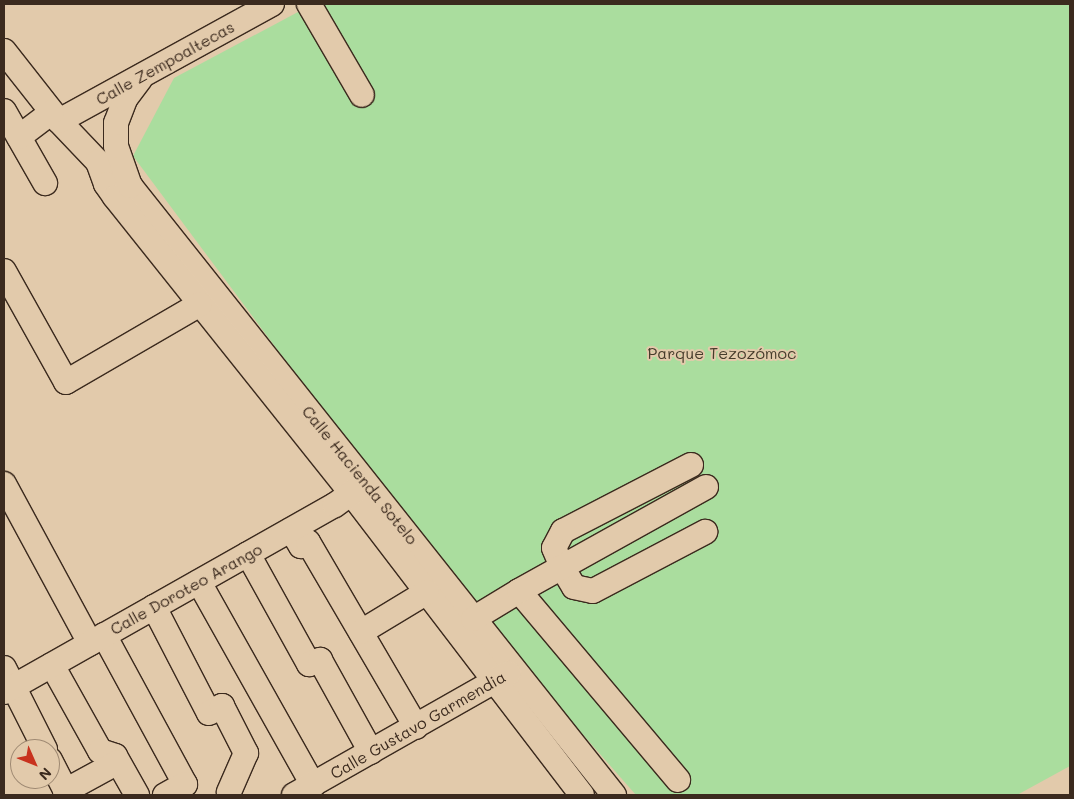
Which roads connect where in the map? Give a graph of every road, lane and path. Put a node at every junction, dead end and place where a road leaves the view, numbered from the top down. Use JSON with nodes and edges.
{"nodes":[{"id":1,"x":272,"y":4,"type":"edge"},
{"id":2,"x":309,"y":4,"type":"edge"},
{"id":3,"x":4,"y":51,"type":"edge"},
{"id":4,"x":143,"y":76,"type":"junction"},
{"id":5,"x":362,"y":95,"type":"dead end"},
{"id":6,"x":4,"y":112,"type":"edge"},
{"id":7,"x":55,"y":116,"type":"junction"},
{"id":8,"x":19,"y":137,"type":"junction"},
{"id":9,"x":98,"y":162,"type":"junction"},
{"id":10,"x":46,"y":183,"type":"dead end"},
{"id":11,"x":131,"y":187,"type":"junction"},
{"id":12,"x":4,"y":271,"type":"edge"},
{"id":13,"x":200,"y":304,"type":"junction"},
{"id":14,"x":691,"y":465,"type":"dead end"},
{"id":15,"x":4,"y":484,"type":"edge"},
{"id":16,"x":706,"y":487,"type":"dead end"},
{"id":17,"x":359,"y":488,"type":"junction"},
{"id":18,"x":292,"y":530,"type":"junction"},
{"id":19,"x":705,"y":532,"type":"dead end"},
{"id":20,"x":248,"y":554,"type":"junction"},
{"id":21,"x":562,"y":567,"type":"junction"},
{"id":22,"x":199,"y":582,"type":"junction"},
{"id":23,"x":519,"y":591,"type":"junction"},
{"id":24,"x":427,"y":592,"type":"junction"},
{"id":25,"x":154,"y":607,"type":"junction"},
{"id":26,"x":474,"y":619,"type":"junction"},
{"id":27,"x":361,"y":632,"type":"junction"},
{"id":28,"x":97,"y":639,"type":"junction"},
{"id":29,"x":52,"y":665,"type":"junction"},
{"id":30,"x":505,"y":675,"type":"junction"},
{"id":31,"x":7,"y":682,"type":"edge"},
{"id":32,"x":416,"y":727,"type":"junction"},
{"id":33,"x":39,"y":739,"type":"edge"},
{"id":34,"x":371,"y":752,"type":"junction"},
{"id":35,"x":118,"y":762,"type":"junction"},
{"id":36,"x":678,"y":780,"type":"dead end"},
{"id":37,"x":60,"y":781,"type":"edge"},
{"id":38,"x":304,"y":790,"type":"edge"},
{"id":39,"x":66,"y":793,"type":"edge"},
{"id":40,"x":227,"y":794,"type":"edge"},
{"id":41,"x":137,"y":795,"type":"edge"},
{"id":42,"x":165,"y":795,"type":"edge"},
{"id":43,"x":582,"y":795,"type":"edge"},
{"id":44,"x":614,"y":795,"type":"edge"}],
"edges":[{"from":1,"to":4,"type":"street","name":"Calle Zempoaltecas"},
{"from":2,"to":5,"type":"street"},
{"from":3,"to":7,"type":"street","name":"Calle Hacienda Sotelo"},
{"from":4,"to":7,"type":"street","name":"Calle Zempoaltecas"},
{"from":4,"to":11,"type":"street"},
{"from":6,"to":8,"type":"street"},
{"from":7,"to":8,"type":"street","name":"Calle Zempoaltecas"},
{"from":7,"to":9,"type":"street","name":"Calle Hacienda Sotelo"},
{"from":8,"to":10,"type":"street"},
{"from":9,"to":11,"type":"street","name":"Calle Hacienda Sotelo"},
{"from":9,"to":13,"type":"street","name":"Calle Hacienda Sotelo"},
{"from":11,"to":17,"type":"street","name":"Calle Hacienda Sotelo"},
{"from":12,"to":13,"type":"street"},
{"from":13,"to":17,"type":"street","name":"Calle Hacienda Sotelo"},
{"from":14,"to":21,"type":"street"},
{"from":15,"to":28,"type":"street"},
{"from":16,"to":21,"type":"street"},
{"from":17,"to":18,"type":"street","name":"Calle Doroteo Arango"},
{"from":17,"to":24,"type":"street","name":"Calle Hacienda Sotelo"},
{"from":17,"to":26,"type":"street","name":"Calle Hacienda Sotelo"},
{"from":18,"to":20,"type":"street","name":"Calle Doroteo Arango"},
{"from":18,"to":27,"type":"street"},
{"from":19,"to":21,"type":"street"},
{"from":20,"to":22,"type":"street","name":"Calle Doroteo Arango"},
{"from":20,"to":34,"type":"street"},
{"from":21,"to":23,"type":"street"},
{"from":22,"to":25,"type":"street","name":"Calle Doroteo Arango"},
{"from":22,"to":38,"type":"street"},
{"from":23,"to":26,"type":"street"},
{"from":23,"to":36,"type":"street"},
{"from":24,"to":27,"type":"street"},
{"from":24,"to":30,"type":"street","name":"Calle Hacienda Sotelo"},
{"from":25,"to":28,"type":"street","name":"Calle Doroteo Arango"},
{"from":25,"to":40,"type":"street"},
{"from":26,"to":30,"type":"street","name":"Calle Hacienda Sotelo"},
{"from":27,"to":32,"type":"street"},
{"from":28,"to":29,"type":"street","name":"Calle Doroteo Arango"},
{"from":28,"to":42,"type":"street"},
{"from":29,"to":31,"type":"street","name":"Calle Doroteo Arango"},
{"from":29,"to":35,"type":"street"},
{"from":30,"to":32,"type":"street","name":"Calle Gustavo Garmendia"},
{"from":30,"to":43,"type":"street","name":"Calle Hacienda Sotelo"},
{"from":30,"to":44,"type":"street","name":"Calle Hacienda Sotelo"},
{"from":31,"to":33,"type":"street"},
{"from":32,"to":34,"type":"street","name":"Calle Gustavo Garmendia"},
{"from":34,"to":38,"type":"street","name":"Calle Gustavo Garmendia"},
{"from":35,"to":39,"type":"street"},
{"from":35,"to":41,"type":"street"},
{"from":37,"to":39,"type":"street"}]}
